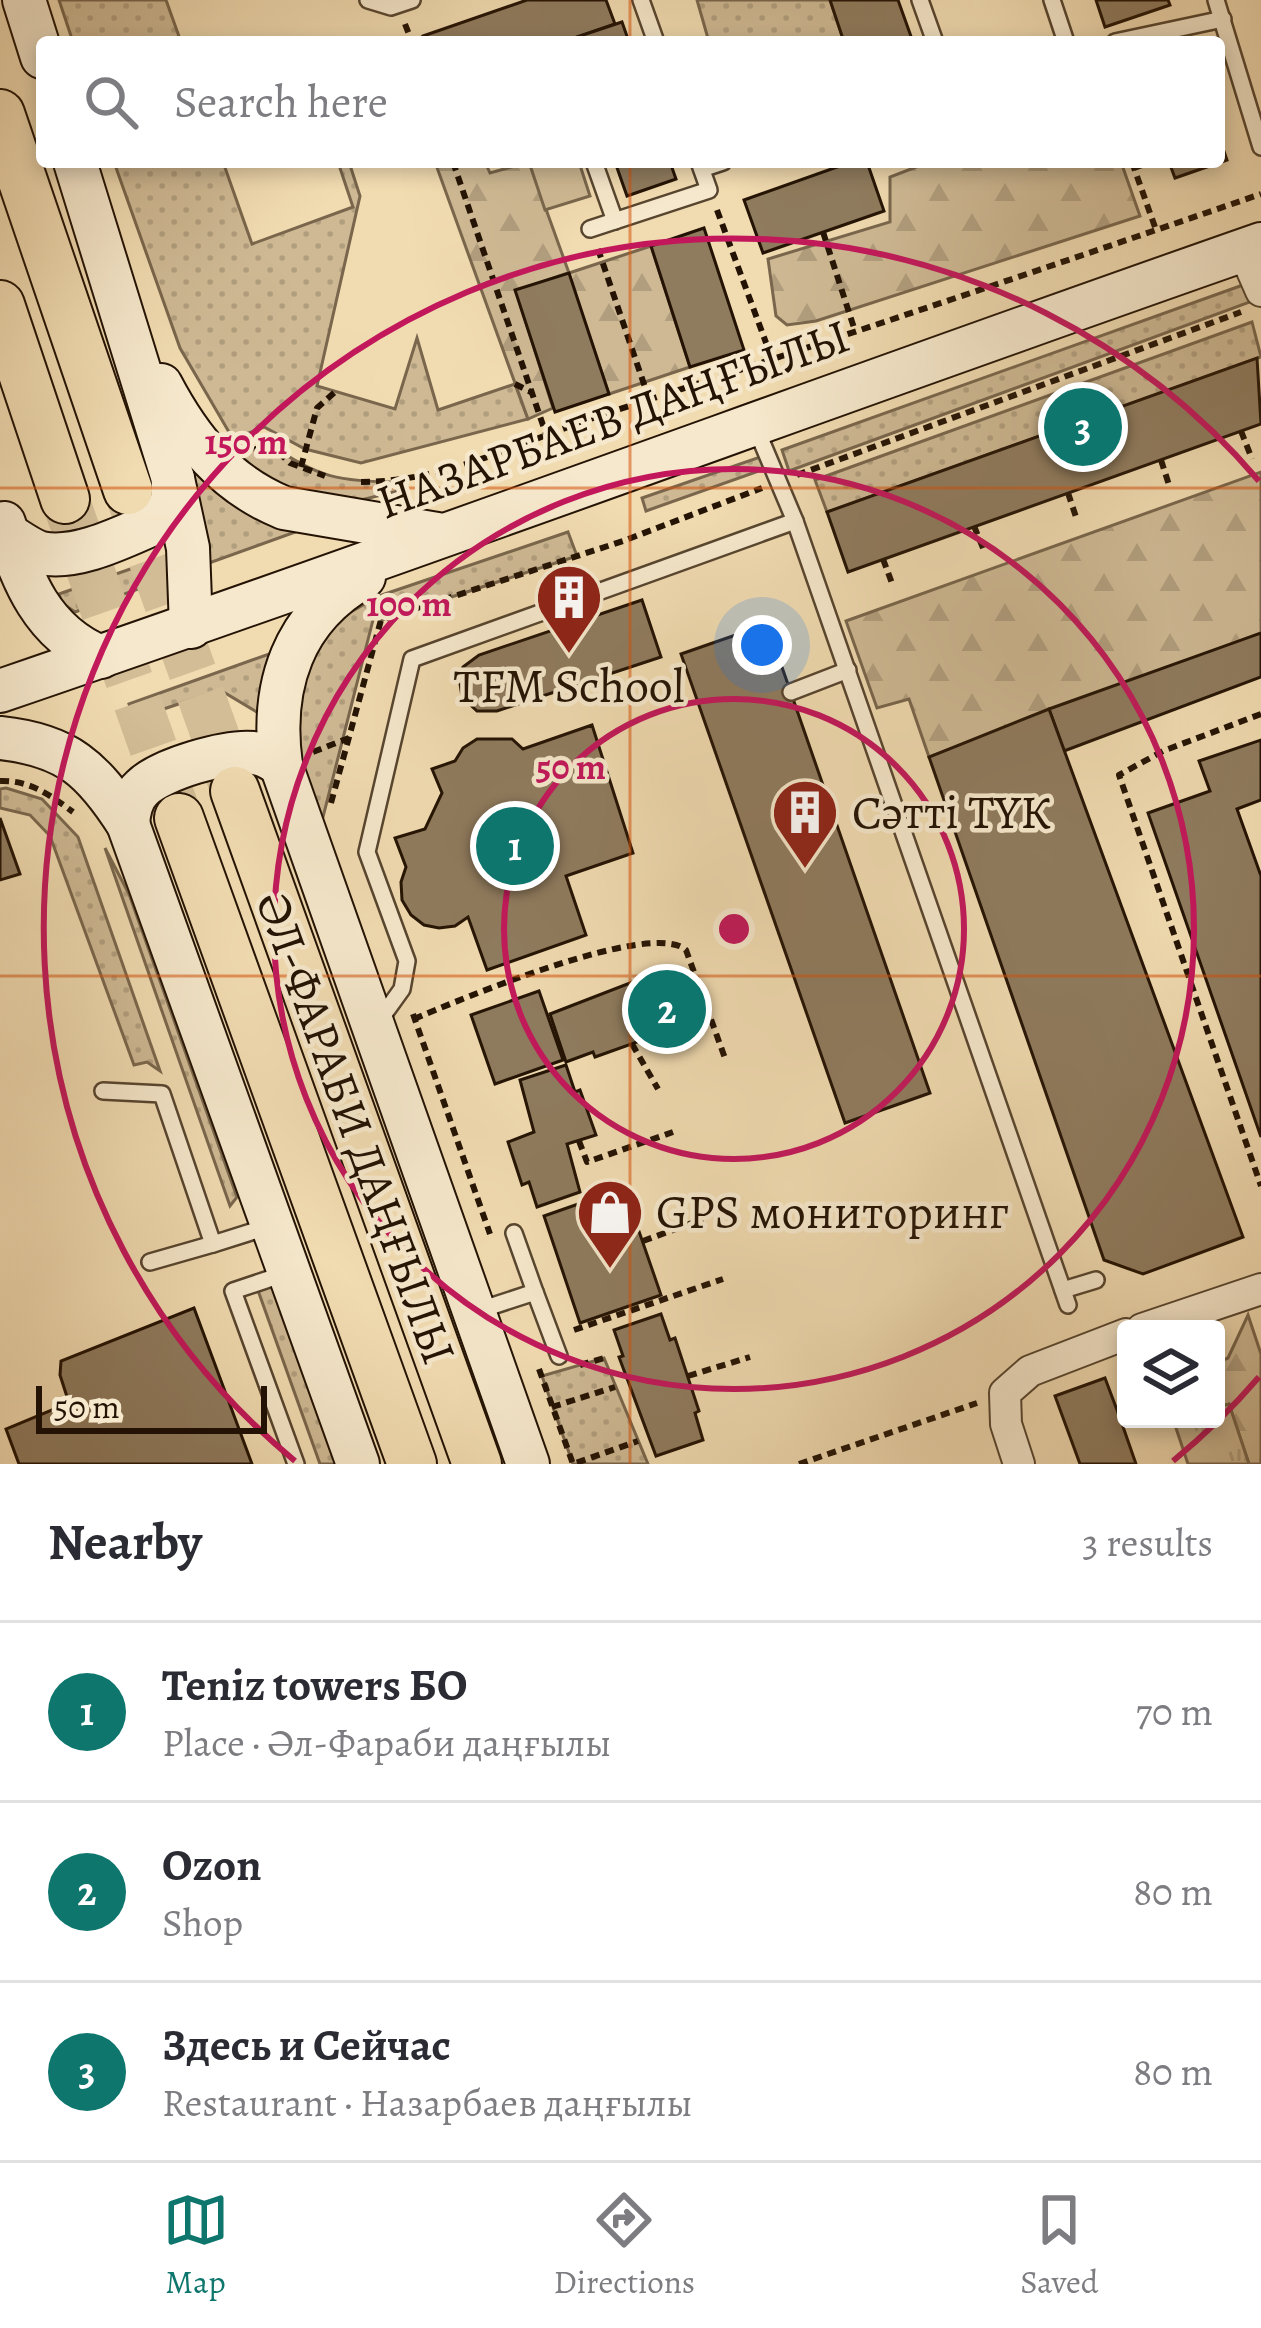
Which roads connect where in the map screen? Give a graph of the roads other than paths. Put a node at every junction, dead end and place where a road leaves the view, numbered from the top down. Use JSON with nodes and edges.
{"nodes":[{"id":1,"x":24,"y":0,"type":"edge"},
{"id":2,"x":368,"y":0,"type":"edge"},
{"id":3,"x":412,"y":0,"type":"edge"},
{"id":4,"x":641,"y":0,"type":"edge"},
{"id":5,"x":920,"y":0,"type":"edge"},
{"id":6,"x":1052,"y":0,"type":"edge"},
{"id":7,"x":1216,"y":0,"type":"edge"},
{"id":8,"x":1222,"y":19,"type":"junction"},
{"id":9,"x":654,"y":36,"type":"edge"},
{"id":10,"x":932,"y":36,"type":"edge"},
{"id":11,"x":1064,"y":36,"type":"edge"},
{"id":12,"x":1143,"y":36,"type":"edge"},
{"id":13,"x":36,"y":38,"type":"edge"},
{"id":14,"x":0,"y":114,"type":"edge"},
{"id":15,"x":1257,"y":120,"type":"edge"},
{"id":16,"x":1261,"y":148,"type":"edge"},
{"id":17,"x":77,"y":168,"type":"edge"},
{"id":18,"x":596,"y":168,"type":"edge"},
{"id":19,"x":701,"y":168,"type":"edge"},
{"id":20,"x":615,"y":221,"type":"junction"},
{"id":21,"x":590,"y":229,"type":"road end"},
{"id":22,"x":1252,"y":247,"type":"edge"},
{"id":23,"x":1259,"y":299,"type":"edge"},
{"id":24,"x":119,"y":304,"type":"junction"},
{"id":25,"x":0,"y":305,"type":"edge"},
{"id":26,"x":753,"y":423,"type":"junction"},
{"id":27,"x":151,"y":484,"type":"junction"},
{"id":28,"x":65,"y":500,"type":"tunnel mouth"},
{"id":29,"x":795,"y":521,"type":"junction"},
{"id":30,"x":4,"y":523,"type":"edge"},
{"id":31,"x":438,"y":535,"type":"junction"},
{"id":32,"x":191,"y":627,"type":"junction"},
{"id":33,"x":101,"y":657,"type":"junction"},
{"id":34,"x":848,"y":670,"type":"junction"},
{"id":35,"x":0,"y":691,"type":"edge"},
{"id":36,"x":791,"y":692,"type":"dead end"},
{"id":37,"x":0,"y":738,"type":"edge"},
{"id":38,"x":288,"y":762,"type":"junction"},
{"id":39,"x":235,"y":791,"type":"tunnel mouth"},
{"id":40,"x":178,"y":818,"type":"tunnel mouth"},
{"id":41,"x":128,"y":824,"type":"junction"},
{"id":42,"x":394,"y":1024,"type":"junction"},
{"id":43,"x":103,"y":1091,"type":"dead end"},
{"id":44,"x":273,"y":1225,"type":"junction"},
{"id":45,"x":514,"y":1233,"type":"dead end"},
{"id":46,"x":213,"y":1244,"type":"junction"},
{"id":47,"x":150,"y":1262,"type":"dead end"},
{"id":48,"x":290,"y":1272,"type":"junction"},
{"id":49,"x":1096,"y":1280,"type":"dead end"},
{"id":50,"x":1261,"y":1289,"type":"edge"},
{"id":51,"x":538,"y":1300,"type":"junction"},
{"id":52,"x":475,"y":1312,"type":"junction"},
{"id":53,"x":1169,"y":1320,"type":"edge"},
{"id":54,"x":1117,"y":1337,"type":"edge"},
{"id":55,"x":559,"y":1356,"type":"dead end"},
{"id":56,"x":296,"y":1464,"type":"edge"},
{"id":57,"x":358,"y":1464,"type":"edge"},
{"id":58,"x":412,"y":1464,"type":"edge"},
{"id":59,"x":477,"y":1464,"type":"edge"},
{"id":60,"x":528,"y":1464,"type":"edge"},
{"id":61,"x":1019,"y":1464,"type":"edge"}],
"edges":[{"from":1,"to":13,"type":"main road"},
{"from":2,"to":3,"type":"lane"},
{"from":4,"to":9,"type":"lane"},
{"from":5,"to":10,"type":"lane"},
{"from":6,"to":11,"type":"lane"},
{"from":7,"to":8,"type":"lane"},
{"from":8,"to":12,"type":"lane"},
{"from":8,"to":15,"type":"lane"},
{"from":14,"to":27,"type":"main road"},
{"from":15,"to":16,"type":"lane"},
{"from":17,"to":24,"type":"main road"},
{"from":18,"to":20,"type":"lane"},
{"from":19,"to":20,"type":"lane"},
{"from":20,"to":21,"type":"lane"},
{"from":22,"to":23,"type":"street"},
{"from":22,"to":26,"type":"main road","name":"НАЗАРБАЕВ ДАҢҒЫЛЫ"},
{"from":24,"to":27,"type":"main road"},
{"from":24,"to":31,"type":"main road"},
{"from":25,"to":28,"type":"main road"},
{"from":26,"to":29,"type":"lane"},
{"from":26,"to":31,"type":"main road","name":"НАЗАРБАЕВ ДАҢҒЫЛЫ"},
{"from":27,"to":30,"type":"main road"},
{"from":27,"to":32,"type":"main road"},
{"from":29,"to":34,"type":"lane"},
{"from":29,"to":42,"type":"lane"},
{"from":30,"to":33,"type":"main road"},
{"from":31,"to":32,"type":"main road","name":"НАЗАРБАЕВ ДАҢҒЫЛЫ"},
{"from":31,"to":38,"type":"main road"},
{"from":32,"to":33,"type":"main road","name":"НАЗАРБАЕВ ДАҢҒЫЛЫ"},
{"from":33,"to":35,"type":"main road","name":"НАЗАРБАЕВ ДАҢҒЫЛЫ"},
{"from":34,"to":36,"type":"lane"},
{"from":34,"to":49,"type":"lane"},
{"from":37,"to":41,"type":"main road"},
{"from":38,"to":41,"type":"main road"},
{"from":38,"to":42,"type":"main road"},
{"from":39,"to":59,"type":"main road","name":"ӘЛ-ФАРАБИ ДАҢҒЫЛЫ"},
{"from":40,"to":58,"type":"main road","name":"ӘЛ-ФАРАБИ ДАҢҒЫЛЫ"},
{"from":41,"to":44,"type":"main road"},
{"from":42,"to":52,"type":"main road"},
{"from":43,"to":46,"type":"lane"},
{"from":44,"to":46,"type":"lane"},
{"from":44,"to":48,"type":"main road"},
{"from":45,"to":51,"type":"lane"},
{"from":46,"to":47,"type":"lane"},
{"from":48,"to":56,"type":"lane"},
{"from":48,"to":57,"type":"main road"},
{"from":50,"to":53,"type":"street"},
{"from":51,"to":52,"type":"lane"},
{"from":51,"to":55,"type":"lane"},
{"from":52,"to":60,"type":"main road"},
{"from":54,"to":61,"type":"street"}]}
